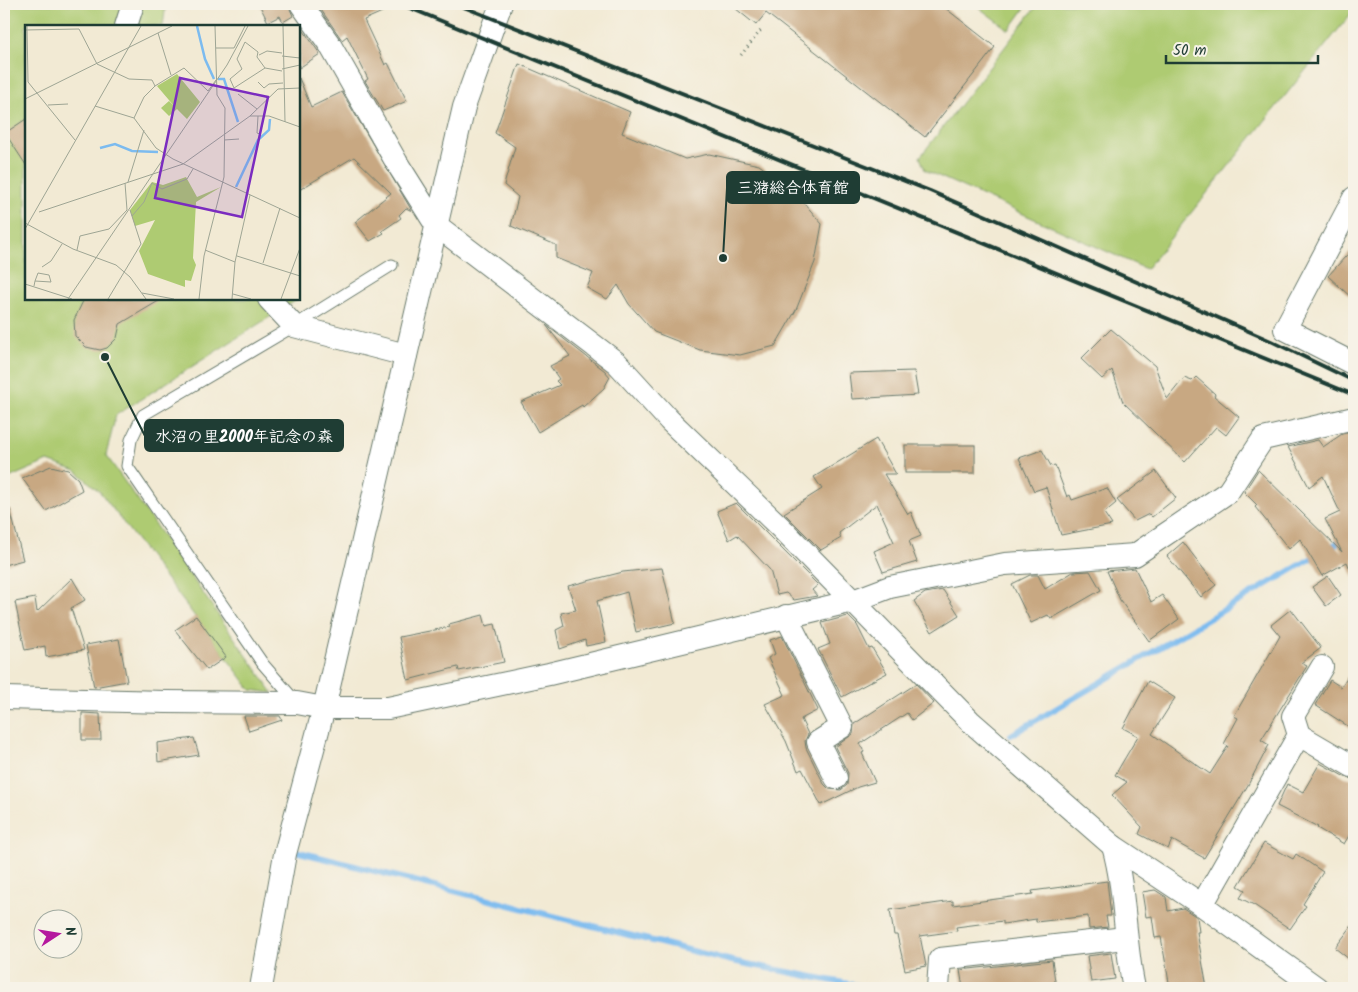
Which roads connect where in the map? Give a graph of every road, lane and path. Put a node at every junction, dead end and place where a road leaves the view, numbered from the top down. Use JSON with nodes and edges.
{"nodes":[{"id":1,"x":133,"y":4,"type":"edge"},
{"id":2,"x":301,"y":4,"type":"edge"},
{"id":3,"x":500,"y":4,"type":"edge"},
{"id":4,"x":126,"y":25,"type":"edge"},
{"id":5,"x":762,"y":29,"type":"dead end"},
{"id":6,"x":741,"y":55,"type":"dead end"},
{"id":7,"x":1354,"y":198,"type":"edge"},
{"id":8,"x":436,"y":224,"type":"junction"},
{"id":9,"x":392,"y":264,"type":"dead end"},
{"id":10,"x":271,"y":300,"type":"edge"},
{"id":11,"x":294,"y":326,"type":"junction"},
{"id":12,"x":406,"y":355,"type":"junction"},
{"id":13,"x":1354,"y":364,"type":"edge"},
{"id":14,"x":1354,"y":418,"type":"edge"},
{"id":15,"x":853,"y":601,"type":"junction"},
{"id":16,"x":786,"y":616,"type":"junction"},
{"id":17,"x":1322,"y":666,"type":"dead end"},
{"id":18,"x":4,"y":698,"type":"edge"},
{"id":19,"x":297,"y":703,"type":"junction"},
{"id":20,"x":324,"y":708,"type":"junction"},
{"id":21,"x":1299,"y":735,"type":"junction"},
{"id":22,"x":1352,"y":766,"type":"dead end"},
{"id":23,"x":836,"y":778,"type":"dead end"},
{"id":24,"x":1113,"y":846,"type":"junction"},
{"id":25,"x":1202,"y":905,"type":"junction"},
{"id":26,"x":1125,"y":938,"type":"junction"},
{"id":27,"x":261,"y":988,"type":"edge"},
{"id":28,"x":938,"y":988,"type":"edge"},
{"id":29,"x":1134,"y":988,"type":"edge"},
{"id":30,"x":1316,"y":988,"type":"edge"}],
"edges":[{"from":1,"to":4,"type":"street"},
{"from":2,"to":8,"type":"street"},
{"from":3,"to":8,"type":"street"},
{"from":5,"to":6,"type":"path"},
{"from":7,"to":13,"type":"street"},
{"from":8,"to":12,"type":"street"},
{"from":8,"to":15,"type":"street"},
{"from":9,"to":11,"type":"lane"},
{"from":10,"to":11,"type":"street"},
{"from":11,"to":12,"type":"street"},
{"from":11,"to":19,"type":"lane"},
{"from":12,"to":20,"type":"street"},
{"from":14,"to":15,"type":"street"},
{"from":15,"to":16,"type":"street"},
{"from":15,"to":24,"type":"street"},
{"from":16,"to":20,"type":"street"},
{"from":16,"to":23,"type":"street"},
{"from":17,"to":21,"type":"street"},
{"from":18,"to":19,"type":"street"},
{"from":19,"to":20,"type":"street"},
{"from":20,"to":27,"type":"street"},
{"from":21,"to":22,"type":"street"},
{"from":21,"to":25,"type":"street"},
{"from":24,"to":25,"type":"street"},
{"from":24,"to":26,"type":"street"},
{"from":25,"to":30,"type":"street"},
{"from":26,"to":28,"type":"street"},
{"from":26,"to":29,"type":"street"}]}
